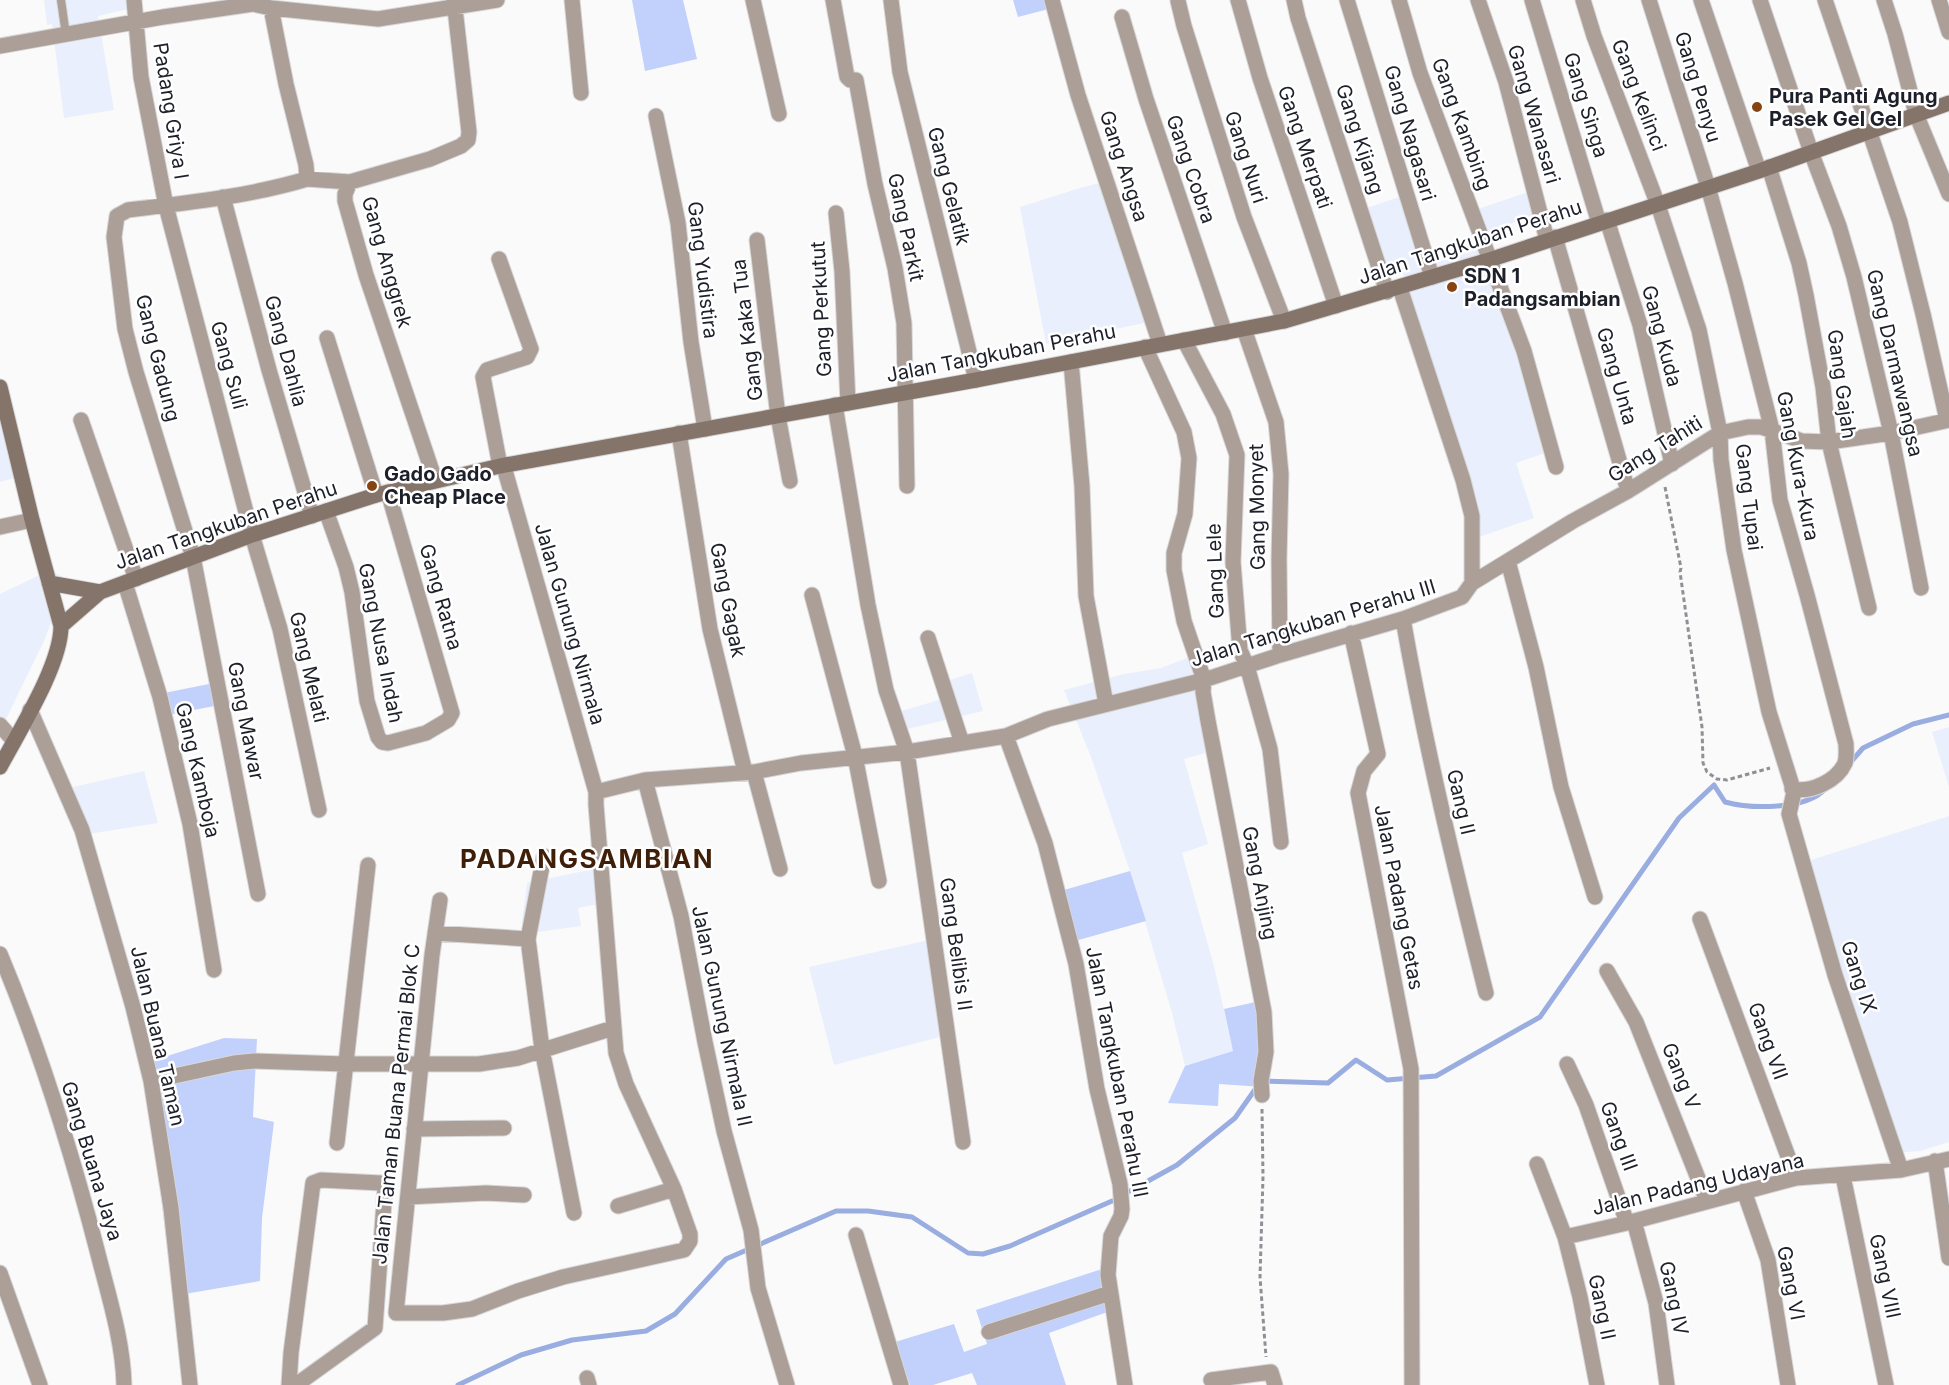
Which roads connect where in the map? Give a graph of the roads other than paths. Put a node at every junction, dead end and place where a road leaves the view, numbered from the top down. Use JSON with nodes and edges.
{"nodes":[{"id":1,"x":61,"y":0,"type":"edge"},
{"id":2,"x":134,"y":0,"type":"edge"},
{"id":3,"x":497,"y":0,"type":"edge"},
{"id":4,"x":572,"y":0,"type":"edge"},
{"id":5,"x":753,"y":0,"type":"edge"},
{"id":6,"x":833,"y":0,"type":"edge"},
{"id":7,"x":891,"y":0,"type":"edge"},
{"id":8,"x":1052,"y":0,"type":"edge"},
{"id":9,"x":1238,"y":0,"type":"edge"},
{"id":10,"x":1294,"y":0,"type":"edge"},
{"id":11,"x":1347,"y":0,"type":"edge"},
{"id":12,"x":1399,"y":0,"type":"edge"},
{"id":13,"x":1478,"y":0,"type":"edge"},
{"id":14,"x":1532,"y":0,"type":"edge"},
{"id":15,"x":1583,"y":0,"type":"edge"},
{"id":16,"x":1649,"y":0,"type":"edge"},
{"id":17,"x":1701,"y":0,"type":"edge"},
{"id":18,"x":1760,"y":0,"type":"edge"},
{"id":19,"x":1825,"y":0,"type":"edge"},
{"id":20,"x":1884,"y":0,"type":"edge"},
{"id":21,"x":1939,"y":0,"type":"edge"},
{"id":22,"x":253,"y":2,"type":"edge"},
{"id":23,"x":1178,"y":2,"type":"dead end"},
{"id":24,"x":454,"y":4,"type":"edge"},
{"id":25,"x":271,"y":8,"type":"junction"},
{"id":26,"x":1122,"y":17,"type":"dead end"},
{"id":27,"x":136,"y":22,"type":"junction"},
{"id":28,"x":1949,"y":32,"type":"edge"},
{"id":29,"x":66,"y":35,"type":"junction"},
{"id":30,"x":0,"y":46,"type":"edge"},
{"id":31,"x":581,"y":93,"type":"dead end"},
{"id":32,"x":1949,"y":103,"type":"edge"},
{"id":33,"x":779,"y":114,"type":"dead end"},
{"id":34,"x":1916,"y":114,"type":"junction"},
{"id":35,"x":656,"y":116,"type":"dead end"},
{"id":36,"x":1869,"y":131,"type":"junction"},
{"id":37,"x":1811,"y":152,"type":"junction"},
{"id":38,"x":1764,"y":169,"type":"junction"},
{"id":39,"x":308,"y":179,"type":"junction"},
{"id":40,"x":350,"y":182,"type":"junction"},
{"id":41,"x":1708,"y":187,"type":"junction"},
{"id":42,"x":1949,"y":194,"type":"edge"},
{"id":43,"x":222,"y":197,"type":"junction"},
{"id":44,"x":1658,"y":205,"type":"junction"},
{"id":45,"x":166,"y":206,"type":"junction"},
{"id":46,"x":836,"y":213,"type":"dead end"},
{"id":47,"x":1603,"y":221,"type":"junction"},
{"id":48,"x":1551,"y":238,"type":"junction"},
{"id":49,"x":758,"y":240,"type":"dead end"},
{"id":50,"x":499,"y":259,"type":"dead end"},
{"id":51,"x":1489,"y":260,"type":"junction"},
{"id":52,"x":1432,"y":277,"type":"junction"},
{"id":53,"x":1394,"y":290,"type":"junction"},
{"id":54,"x":1336,"y":306,"type":"junction"},
{"id":55,"x":1284,"y":321,"type":"junction"},
{"id":56,"x":1244,"y":329,"type":"junction"},
{"id":57,"x":1225,"y":333,"type":"junction"},
{"id":58,"x":327,"y":338,"type":"dead end"},
{"id":59,"x":1184,"y":340,"type":"junction"},
{"id":60,"x":1153,"y":345,"type":"junction"},
{"id":61,"x":1071,"y":362,"type":"junction"},
{"id":62,"x":976,"y":380,"type":"junction"},
{"id":63,"x":0,"y":387,"type":"edge"},
{"id":64,"x":907,"y":393,"type":"junction"},
{"id":65,"x":842,"y":404,"type":"junction"},
{"id":66,"x":778,"y":416,"type":"junction"},
{"id":67,"x":81,"y":420,"type":"dead end"},
{"id":68,"x":1948,"y":420,"type":"edge"},
{"id":69,"x":705,"y":429,"type":"junction"},
{"id":70,"x":1772,"y":430,"type":"junction"},
{"id":71,"x":679,"y":433,"type":"junction"},
{"id":72,"x":1720,"y":433,"type":"junction"},
{"id":73,"x":1891,"y":433,"type":"junction"},
{"id":74,"x":1829,"y":442,"type":"junction"},
{"id":75,"x":502,"y":467,"type":"junction"},
{"id":76,"x":1556,"y":467,"type":"dead end"},
{"id":77,"x":1667,"y":467,"type":"junction"},
{"id":78,"x":435,"y":480,"type":"junction"},
{"id":79,"x":790,"y":482,"type":"dead end"},
{"id":80,"x":907,"y":486,"type":"dead end"},
{"id":81,"x":1628,"y":492,"type":"junction"},
{"id":82,"x":382,"y":493,"type":"junction"},
{"id":83,"x":319,"y":513,"type":"junction"},
{"id":84,"x":32,"y":520,"type":"junction"},
{"id":85,"x":0,"y":527,"type":"edge"},
{"id":86,"x":252,"y":535,"type":"junction"},
{"id":87,"x":193,"y":556,"type":"junction"},
{"id":88,"x":1508,"y":561,"type":"junction"},
{"id":89,"x":130,"y":581,"type":"junction"},
{"id":90,"x":49,"y":583,"type":"junction"},
{"id":91,"x":1472,"y":583,"type":"junction"},
{"id":92,"x":1921,"y":588,"type":"dead end"},
{"id":93,"x":100,"y":592,"type":"junction"},
{"id":94,"x":812,"y":595,"type":"dead end"},
{"id":95,"x":1869,"y":608,"type":"dead end"},
{"id":96,"x":1403,"y":619,"type":"junction"},
{"id":97,"x":62,"y":626,"type":"junction"},
{"id":98,"x":1352,"y":633,"type":"junction"},
{"id":99,"x":928,"y":638,"type":"dead end"},
{"id":100,"x":1280,"y":655,"type":"junction"},
{"id":101,"x":1247,"y":666,"type":"junction"},
{"id":102,"x":1204,"y":680,"type":"junction"},
{"id":103,"x":1106,"y":704,"type":"junction"},
{"id":104,"x":30,"y":710,"type":"junction"},
{"id":105,"x":452,"y":713,"type":"joint"},
{"id":106,"x":0,"y":726,"type":"edge"},
{"id":107,"x":1006,"y":736,"type":"junction"},
{"id":108,"x":14,"y":741,"type":"junction"},
{"id":109,"x":962,"y":743,"type":"junction"},
{"id":110,"x":907,"y":752,"type":"junction"},
{"id":111,"x":855,"y":756,"type":"junction"},
{"id":112,"x":0,"y":767,"type":"edge"},
{"id":113,"x":749,"y":772,"type":"junction"},
{"id":114,"x":645,"y":780,"type":"junction"},
{"id":115,"x":596,"y":792,"type":"junction"},
{"id":116,"x":1794,"y":792,"type":"junction"},
{"id":117,"x":320,"y":810,"type":"dead end"},
{"id":118,"x":1281,"y":843,"type":"dead end"},
{"id":119,"x":544,"y":856,"type":"dead end"},
{"id":120,"x":368,"y":865,"type":"dead end"},
{"id":121,"x":780,"y":868,"type":"dead end"},
{"id":122,"x":879,"y":881,"type":"dead end"},
{"id":123,"x":258,"y":894,"type":"dead end"},
{"id":124,"x":1595,"y":897,"type":"dead end"},
{"id":125,"x":440,"y":900,"type":"dead end"},
{"id":126,"x":1700,"y":919,"type":"dead end"},
{"id":127,"x":435,"y":933,"type":"junction"},
{"id":128,"x":528,"y":939,"type":"junction"},
{"id":129,"x":0,"y":954,"type":"edge"},
{"id":130,"x":214,"y":970,"type":"dead end"},
{"id":131,"x":1607,"y":971,"type":"dead end"},
{"id":132,"x":1486,"y":993,"type":"dead end"},
{"id":133,"x":613,"y":1028,"type":"junction"},
{"id":134,"x":542,"y":1049,"type":"junction"},
{"id":135,"x":344,"y":1064,"type":"junction"},
{"id":136,"x":422,"y":1064,"type":"junction"},
{"id":137,"x":1567,"y":1064,"type":"dead end"},
{"id":138,"x":151,"y":1081,"type":"junction"},
{"id":139,"x":1262,"y":1095,"type":"road end"},
{"id":140,"x":504,"y":1128,"type":"dead end"},
{"id":141,"x":414,"y":1129,"type":"junction"},
{"id":142,"x":963,"y":1142,"type":"dead end"},
{"id":143,"x":337,"y":1143,"type":"dead end"},
{"id":144,"x":1942,"y":1160,"type":"edge"},
{"id":145,"x":1537,"y":1164,"type":"dead end"},
{"id":146,"x":1901,"y":1170,"type":"junction"},
{"id":147,"x":1843,"y":1176,"type":"junction"},
{"id":148,"x":1796,"y":1178,"type":"junction"},
{"id":149,"x":674,"y":1189,"type":"junction"},
{"id":150,"x":1744,"y":1191,"type":"junction"},
{"id":151,"x":524,"y":1195,"type":"dead end"},
{"id":152,"x":408,"y":1197,"type":"junction"},
{"id":153,"x":1707,"y":1201,"type":"junction"},
{"id":154,"x":618,"y":1206,"type":"dead end"},
{"id":155,"x":574,"y":1213,"type":"dead end"},
{"id":156,"x":1630,"y":1222,"type":"junction"},
{"id":157,"x":856,"y":1235,"type":"dead end"},
{"id":158,"x":1564,"y":1237,"type":"junction"},
{"id":159,"x":1949,"y":1258,"type":"edge"},
{"id":160,"x":0,"y":1273,"type":"edge"},
{"id":161,"x":1110,"y":1293,"type":"junction"},
{"id":162,"x":396,"y":1313,"type":"joint"},
{"id":163,"x":988,"y":1332,"type":"dead end"},
{"id":164,"x":1273,"y":1379,"type":"edge"},
{"id":165,"x":1211,"y":1380,"type":"dead end"},
{"id":166,"x":40,"y":1385,"type":"edge"},
{"id":167,"x":124,"y":1385,"type":"edge"},
{"id":168,"x":190,"y":1385,"type":"edge"},
{"id":169,"x":289,"y":1385,"type":"edge"},
{"id":170,"x":296,"y":1385,"type":"edge"},
{"id":171,"x":787,"y":1385,"type":"edge"},
{"id":172,"x":901,"y":1385,"type":"edge"},
{"id":173,"x":1125,"y":1385,"type":"edge"},
{"id":174,"x":1412,"y":1385,"type":"edge"},
{"id":175,"x":1597,"y":1385,"type":"edge"},
{"id":176,"x":1667,"y":1385,"type":"edge"},
{"id":177,"x":1788,"y":1385,"type":"edge"},
{"id":178,"x":1886,"y":1385,"type":"edge"}],
"edges":[{"from":1,"to":29,"type":"lane"},
{"from":2,"to":27,"type":"street","name":"Padang Griya I"},
{"from":3,"to":24,"type":"street"},
{"from":4,"to":31,"type":"street"},
{"from":5,"to":33,"type":"street"},
{"from":6,"to":64,"type":"street","name":"Gang Parkit"},
{"from":7,"to":62,"type":"street","name":"Gang Gelatik"},
{"from":8,"to":60,"type":"street","name":"Gang Angsa"},
{"from":9,"to":54,"type":"street","name":"Gang Merpati"},
{"from":10,"to":53,"type":"street","name":"Gang Kijang"},
{"from":11,"to":52,"type":"street","name":"Gang Nagasari"},
{"from":12,"to":51,"type":"street","name":"Gang Kambing"},
{"from":13,"to":48,"type":"street","name":"Gang Wanasari"},
{"from":14,"to":47,"type":"street","name":"Gang Singa"},
{"from":15,"to":44,"type":"street","name":"Gang Kelinci"},
{"from":16,"to":41,"type":"street","name":"Gang Penyu"},
{"from":17,"to":38,"type":"street"},
{"from":18,"to":37,"type":"street","name":"Gang Darmawangsa"},
{"from":19,"to":36,"type":"street"},
{"from":20,"to":34,"type":"street"},
{"from":21,"to":28,"type":"street"},
{"from":22,"to":25,"type":"street"},
{"from":22,"to":27,"type":"street"},
{"from":23,"to":55,"type":"street","name":"Gang Nuri"},
{"from":24,"to":25,"type":"street"},
{"from":24,"to":40,"type":"street","name":"Gang Anggrek"},
{"from":25,"to":39,"type":"street"},
{"from":26,"to":57,"type":"street","name":"Gang Cobra"},
{"from":27,"to":29,"type":"street"},
{"from":27,"to":45,"type":"street","name":"Padang Griya I"},
{"from":29,"to":30,"type":"street"},
{"from":32,"to":34,"type":"street","name":"Jalan Tangkuban Perahu"},
{"from":34,"to":36,"type":"street","name":"Jalan Tangkuban Perahu"},
{"from":34,"to":42,"type":"street"},
{"from":35,"to":69,"type":"street","name":"Gang Yudistira"},
{"from":36,"to":37,"type":"street","name":"Jalan Tangkuban Perahu"},
{"from":36,"to":68,"type":"street"},
{"from":37,"to":38,"type":"street","name":"Jalan Tangkuban Perahu"},
{"from":37,"to":73,"type":"street","name":"Gang Darmawangsa"},
{"from":38,"to":41,"type":"street","name":"Jalan Tangkuban Perahu"},
{"from":38,"to":74,"type":"street","name":"Gang Gajah"},
{"from":39,"to":40,"type":"street"},
{"from":39,"to":43,"type":"street"},
{"from":40,"to":78,"type":"street","name":"Gang Anggrek"},
{"from":41,"to":44,"type":"street","name":"Jalan Tangkuban Perahu"},
{"from":41,"to":70,"type":"street","name":"Gang Kura-Kura"},
{"from":43,"to":45,"type":"street"},
{"from":43,"to":83,"type":"street","name":"Gang Dahlia"},
{"from":44,"to":47,"type":"street","name":"Jalan Tangkuban Perahu"},
{"from":44,"to":72,"type":"street","name":"Gang Tupai"},
{"from":45,"to":86,"type":"street","name":"Gang Suli"},
{"from":45,"to":87,"type":"street","name":"Gang Gadung"},
{"from":46,"to":65,"type":"street","name":"Gang Perkutut"},
{"from":47,"to":48,"type":"street","name":"Jalan Tangkuban Perahu"},
{"from":47,"to":77,"type":"street","name":"Gang Kuda"},
{"from":48,"to":51,"type":"street","name":"Jalan Tangkuban Perahu"},
{"from":48,"to":81,"type":"street","name":"Gang Unta"},
{"from":49,"to":66,"type":"street","name":"Gang Kaka Tua"},
{"from":50,"to":75,"type":"street","name":"Jalan Gunung Nirmala"},
{"from":51,"to":52,"type":"street","name":"Jalan Tangkuban Perahu"},
{"from":51,"to":76,"type":"street","name":"Gang Kambing"},
{"from":52,"to":53,"type":"street","name":"Jalan Tangkuban Perahu"},
{"from":53,"to":54,"type":"street","name":"Jalan Tangkuban Perahu"},
{"from":53,"to":91,"type":"street"},
{"from":54,"to":55,"type":"street","name":"Jalan Tangkuban Perahu"},
{"from":55,"to":56,"type":"street","name":"Jalan Tangkuban Perahu"},
{"from":56,"to":57,"type":"street","name":"Jalan Tangkuban Perahu"},
{"from":56,"to":100,"type":"street","name":"Gang Monyet"},
{"from":57,"to":59,"type":"street","name":"Jalan Tangkuban Perahu"},
{"from":58,"to":82,"type":"street","name":"Gang Ratna"},
{"from":59,"to":60,"type":"street","name":"Jalan Tangkuban Perahu"},
{"from":59,"to":101,"type":"street","name":"Gang Lele"},
{"from":60,"to":61,"type":"street","name":"Jalan Tangkuban Perahu"},
{"from":60,"to":102,"type":"street","name":"Gang Angsa"},
{"from":61,"to":62,"type":"street","name":"Jalan Tangkuban Perahu"},
{"from":61,"to":103,"type":"street"},
{"from":62,"to":64,"type":"street","name":"Jalan Tangkuban Perahu"},
{"from":63,"to":84,"type":"street"},
{"from":64,"to":65,"type":"street","name":"Jalan Tangkuban Perahu"},
{"from":64,"to":80,"type":"street"},
{"from":65,"to":66,"type":"street","name":"Jalan Tangkuban Perahu"},
{"from":65,"to":110,"type":"street","name":"Gang Perkutut"},
{"from":66,"to":69,"type":"street","name":"Jalan Tangkuban Perahu"},
{"from":66,"to":79,"type":"street","name":"Gang Kaka Tua"},
{"from":67,"to":89,"type":"street","name":"Gang Kamboja"},
{"from":68,"to":73,"type":"street","name":"Gang Tahiti"},
{"from":69,"to":71,"type":"street","name":"Jalan Tangkuban Perahu"},
{"from":70,"to":72,"type":"street","name":"Gang Tahiti"},
{"from":70,"to":74,"type":"street","name":"Gang Tahiti"},
{"from":70,"to":116,"type":"street","name":"Gang Kura-Kura"},
{"from":71,"to":75,"type":"street","name":"Jalan Tangkuban Perahu"},
{"from":71,"to":113,"type":"street","name":"Gang Gagak"},
{"from":72,"to":77,"type":"street","name":"Gang Tahiti"},
{"from":72,"to":116,"type":"street","name":"Gang Tupai"},
{"from":73,"to":74,"type":"street","name":"Gang Tahiti"},
{"from":73,"to":92,"type":"street","name":"Gang Darmawangsa"},
{"from":74,"to":95,"type":"street","name":"Gang Gajah"},
{"from":75,"to":78,"type":"street","name":"Jalan Tangkuban Perahu"},
{"from":75,"to":115,"type":"street","name":"Jalan Gunung Nirmala"},
{"from":77,"to":81,"type":"street","name":"Gang Tahiti"},
{"from":78,"to":82,"type":"street","name":"Jalan Tangkuban Perahu"},
{"from":81,"to":88,"type":"street","name":"Gang Tahiti"},
{"from":82,"to":83,"type":"street","name":"Jalan Tangkuban Perahu"},
{"from":82,"to":105,"type":"street","name":"Gang Ratna"},
{"from":83,"to":86,"type":"street","name":"Jalan Tangkuban Perahu"},
{"from":83,"to":105,"type":"street","name":"Gang Nusa Indah"},
{"from":84,"to":85,"type":"street"},
{"from":84,"to":90,"type":"street"},
{"from":86,"to":87,"type":"street","name":"Jalan Tangkuban Perahu"},
{"from":86,"to":117,"type":"street","name":"Gang Melati"},
{"from":87,"to":89,"type":"street","name":"Jalan Tangkuban Perahu"},
{"from":87,"to":123,"type":"street","name":"Gang Mawar"},
{"from":88,"to":91,"type":"street","name":"Gang Tahiti"},
{"from":88,"to":124,"type":"street"},
{"from":89,"to":93,"type":"street","name":"Jalan Tangkuban Perahu"},
{"from":89,"to":130,"type":"street","name":"Gang Kamboja"},
{"from":90,"to":93,"type":"street","name":"Jalan Tangkuban Perahu"},
{"from":90,"to":97,"type":"street"},
{"from":91,"to":96,"type":"street","name":"Jalan Tangkuban Perahu III"},
{"from":93,"to":97,"type":"street"},
{"from":94,"to":111,"type":"street"},
{"from":96,"to":98,"type":"street","name":"Jalan Tangkuban Perahu III"},
{"from":96,"to":132,"type":"street","name":"Gang II"},
{"from":97,"to":104,"type":"street"},
{"from":98,"to":100,"type":"street","name":"Jalan Tangkuban Perahu III"},
{"from":98,"to":174,"type":"street","name":"Jalan Padang Getas"},
{"from":99,"to":109,"type":"street"},
{"from":100,"to":101,"type":"street","name":"Jalan Tangkuban Perahu III"},
{"from":101,"to":102,"type":"street","name":"Jalan Tangkuban Perahu III"},
{"from":101,"to":118,"type":"street","name":"Gang Lele"},
{"from":102,"to":103,"type":"street","name":"Jalan Tangkuban Perahu III"},
{"from":102,"to":139,"type":"street","name":"Gang Anjing"},
{"from":103,"to":107,"type":"street","name":"Jalan Tangkuban Perahu III"},
{"from":104,"to":108,"type":"street"},
{"from":104,"to":138,"type":"street","name":"Jalan Buana Taman"},
{"from":106,"to":108,"type":"street"},
{"from":107,"to":109,"type":"street","name":"Jalan Tangkuban Perahu III"},
{"from":107,"to":161,"type":"street","name":"Jalan Tangkuban Perahu III"},
{"from":108,"to":112,"type":"street"},
{"from":109,"to":110,"type":"street","name":"Jalan Tangkuban Perahu III"},
{"from":110,"to":111,"type":"street","name":"Jalan Tangkuban Perahu III"},
{"from":110,"to":142,"type":"street","name":"Gang Belibis II"},
{"from":111,"to":113,"type":"street","name":"Jalan Tangkuban Perahu III"},
{"from":111,"to":122,"type":"street"},
{"from":113,"to":114,"type":"street","name":"Jalan Tangkuban Perahu III"},
{"from":113,"to":121,"type":"street","name":"Gang Gagak"},
{"from":114,"to":115,"type":"street","name":"Jalan Tangkuban Perahu III"},
{"from":114,"to":171,"type":"street","name":"Jalan Gunung Nirmala II"},
{"from":115,"to":133,"type":"street","name":"Jalan Gunung Nirmala"},
{"from":116,"to":146,"type":"street","name":"Gang IX"},
{"from":119,"to":128,"type":"street"},
{"from":120,"to":135,"type":"street"},
{"from":125,"to":127,"type":"street","name":"Jalan Taman Buana Permai Blok C"},
{"from":126,"to":148,"type":"street","name":"Gang VII"},
{"from":127,"to":128,"type":"street"},
{"from":127,"to":136,"type":"street","name":"Jalan Taman Buana Permai Blok C"},
{"from":128,"to":134,"type":"street"},
{"from":129,"to":167,"type":"street","name":"Gang Buana Jaya"},
{"from":131,"to":153,"type":"street","name":"Gang V"},
{"from":133,"to":134,"type":"street"},
{"from":133,"to":149,"type":"street","name":"Jalan Gunung Nirmala"},
{"from":134,"to":136,"type":"street"},
{"from":134,"to":155,"type":"street"},
{"from":135,"to":136,"type":"street"},
{"from":135,"to":138,"type":"street"},
{"from":135,"to":143,"type":"street"},
{"from":136,"to":141,"type":"street","name":"Jalan Taman Buana Permai Blok C"},
{"from":137,"to":156,"type":"street","name":"Gang III"},
{"from":138,"to":168,"type":"street","name":"Jalan Buana Taman"},
{"from":140,"to":141,"type":"street"},
{"from":141,"to":152,"type":"street","name":"Jalan Taman Buana Permai Blok C"},
{"from":144,"to":146,"type":"street","name":"Jalan Padang Udayana"},
{"from":144,"to":159,"type":"street"},
{"from":145,"to":158,"type":"street","name":"Gang II"},
{"from":146,"to":147,"type":"street","name":"Jalan Padang Udayana"},
{"from":147,"to":148,"type":"street","name":"Jalan Padang Udayana"},
{"from":147,"to":178,"type":"street","name":"Gang VIII"},
{"from":148,"to":150,"type":"street","name":"Jalan Padang Udayana"},
{"from":149,"to":154,"type":"street"},
{"from":149,"to":162,"type":"street","name":"Jalan Gunung Nirmala"},
{"from":150,"to":153,"type":"street","name":"Jalan Padang Udayana"},
{"from":150,"to":177,"type":"street","name":"Gang VI"},
{"from":151,"to":152,"type":"street"},
{"from":152,"to":162,"type":"street","name":"Jalan Taman Buana Permai Blok C"},
{"from":153,"to":156,"type":"street","name":"Jalan Padang Udayana"},
{"from":156,"to":158,"type":"street","name":"Jalan Padang Udayana"},
{"from":156,"to":176,"type":"street","name":"Gang IV"},
{"from":157,"to":172,"type":"street"},
{"from":158,"to":175,"type":"street","name":"Gang II"},
{"from":160,"to":166,"type":"street"},
{"from":161,"to":163,"type":"street"},
{"from":161,"to":173,"type":"street","name":"Jalan Tangkuban Perahu III"},
{"from":164,"to":165,"type":"street"},
{"from":169,"to":170,"type":"street"}]}
